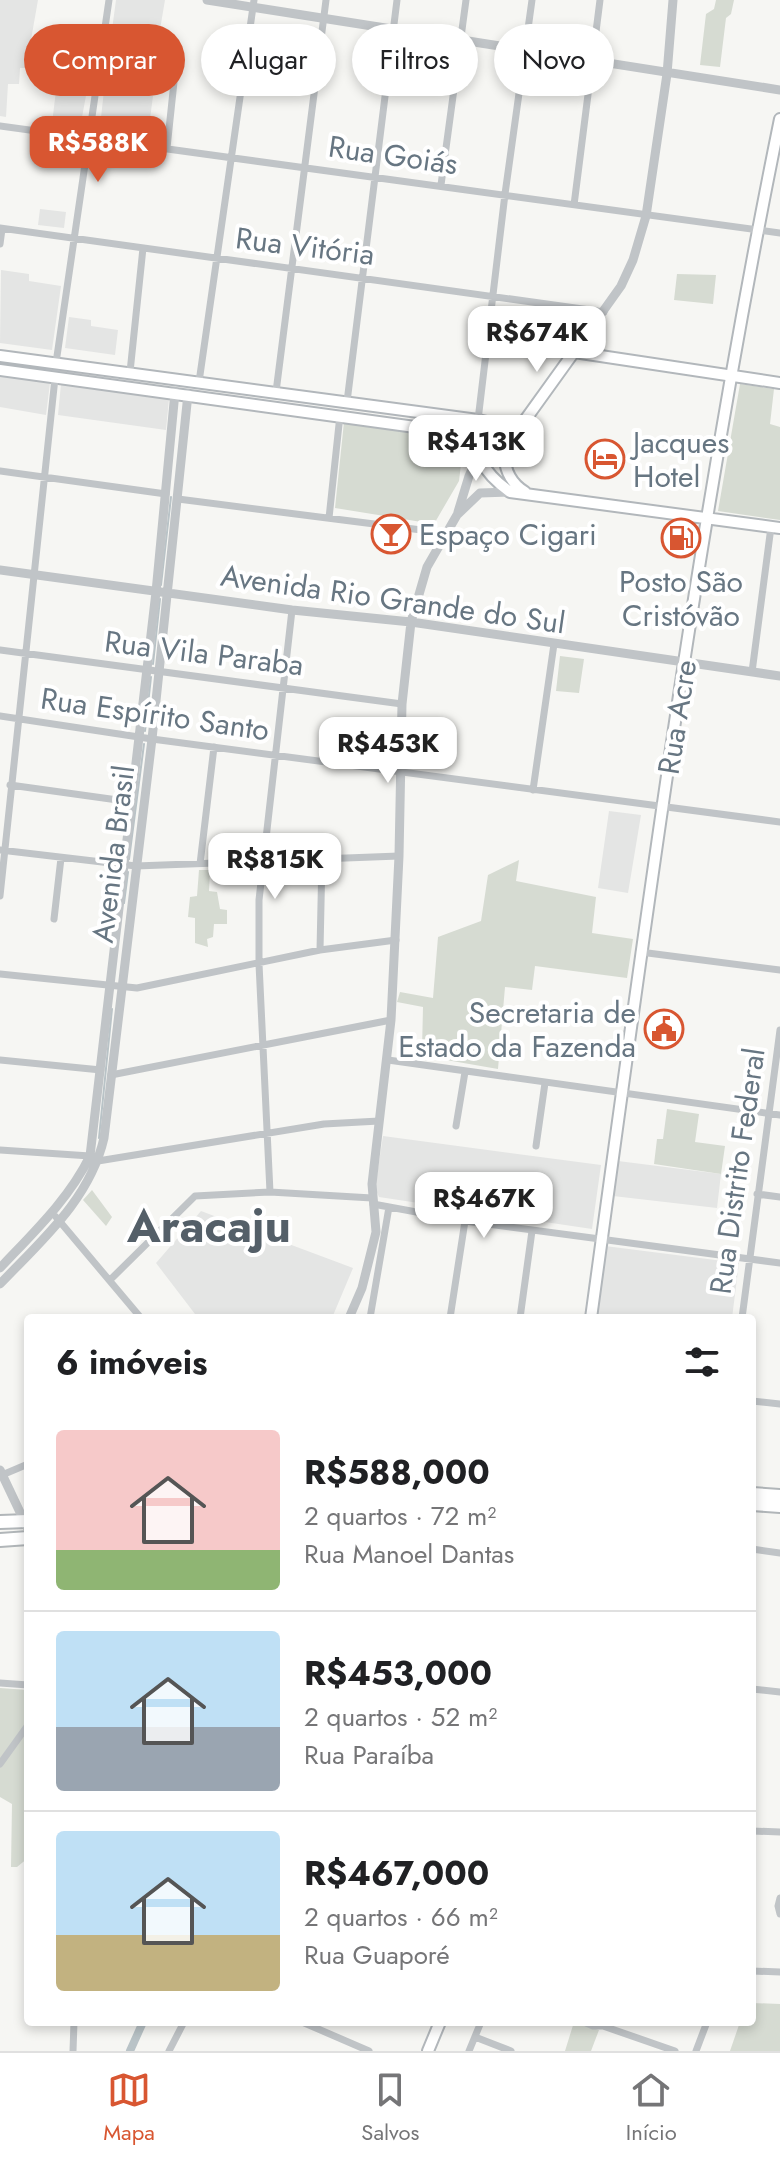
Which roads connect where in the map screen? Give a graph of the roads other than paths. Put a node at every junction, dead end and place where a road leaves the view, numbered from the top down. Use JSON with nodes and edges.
{"nodes":[{"id":1,"x":109,"y":0,"type":"edge"},
{"id":2,"x":207,"y":0,"type":"edge"},
{"id":3,"x":326,"y":0,"type":"edge"},
{"id":4,"x":397,"y":0,"type":"edge"},
{"id":5,"x":466,"y":0,"type":"edge"},
{"id":6,"x":532,"y":0,"type":"edge"},
{"id":7,"x":600,"y":0,"type":"edge"},
{"id":8,"x":673,"y":0,"type":"edge"},
{"id":9,"x":254,"y":4,"type":"edge"},
{"id":10,"x":324,"y":18,"type":"junction"},
{"id":11,"x":359,"y":24,"type":"edge"},
{"id":12,"x":395,"y":24,"type":"edge"},
{"id":13,"x":462,"y":24,"type":"edge"},
{"id":14,"x":529,"y":24,"type":"edge"},
{"id":15,"x":598,"y":24,"type":"edge"},
{"id":16,"x":614,"y":65,"type":"edge"},
{"id":17,"x":667,"y":74,"type":"junction"},
{"id":18,"x":780,"y":90,"type":"edge"},
{"id":19,"x":173,"y":96,"type":"edge"},
{"id":20,"x":386,"y":96,"type":"edge"},
{"id":21,"x":453,"y":96,"type":"edge"},
{"id":22,"x":519,"y":96,"type":"edge"},
{"id":23,"x":589,"y":96,"type":"edge"},
{"id":24,"x":780,"y":119,"type":"edge"},
{"id":25,"x":0,"y":126,"type":"edge"},
{"id":26,"x":90,"y":137,"type":"junction"},
{"id":27,"x":167,"y":148,"type":"junction"},
{"id":28,"x":231,"y":158,"type":"junction"},
{"id":29,"x":305,"y":167,"type":"junction"},
{"id":30,"x":376,"y":177,"type":"junction"},
{"id":31,"x":441,"y":185,"type":"junction"},
{"id":32,"x":505,"y":194,"type":"junction"},
{"id":33,"x":574,"y":205,"type":"junction"},
{"id":34,"x":646,"y":216,"type":"junction"},
{"id":35,"x":1,"y":229,"type":"edge"},
{"id":36,"x":757,"y":230,"type":"junction"},
{"id":37,"x":780,"y":233,"type":"edge"},
{"id":38,"x":73,"y":238,"type":"junction"},
{"id":39,"x":0,"y":244,"type":"edge"},
{"id":40,"x":143,"y":248,"type":"junction"},
{"id":41,"x":218,"y":258,"type":"junction"},
{"id":42,"x":292,"y":267,"type":"junction"},
{"id":43,"x":364,"y":277,"type":"junction"},
{"id":44,"x":493,"y":295,"type":"junction"},
{"id":45,"x":604,"y":312,"type":"junction"},
{"id":46,"x":574,"y":352,"type":"junction"},
{"id":47,"x":0,"y":356,"type":"edge"},
{"id":48,"x":56,"y":363,"type":"junction"},
{"id":49,"x":0,"y":370,"type":"edge"},
{"id":50,"x":130,"y":372,"type":"junction"},
{"id":51,"x":55,"y":378,"type":"junction"},
{"id":52,"x":732,"y":378,"type":"junction"},
{"id":53,"x":199,"y":382,"type":"junction"},
{"id":54,"x":780,"y":383,"type":"edge"},
{"id":55,"x":175,"y":392,"type":"junction"},
{"id":56,"x":276,"y":392,"type":"junction"},
{"id":57,"x":188,"y":394,"type":"junction"},
{"id":58,"x":347,"y":402,"type":"junction"},
{"id":59,"x":340,"y":415,"type":"junction"},
{"id":60,"x":478,"y":420,"type":"junction"},
{"id":61,"x":498,"y":424,"type":"junction"},
{"id":62,"x":515,"y":432,"type":"junction"},
{"id":63,"x":480,"y":452,"type":"junction"},
{"id":64,"x":0,"y":471,"type":"edge"},
{"id":65,"x":46,"y":477,"type":"junction"},
{"id":66,"x":510,"y":492,"type":"junction"},
{"id":67,"x":166,"y":494,"type":"junction"},
{"id":68,"x":529,"y":494,"type":"junction"},
{"id":69,"x":178,"y":499,"type":"junction"},
{"id":70,"x":457,"y":515,"type":"junction"},
{"id":71,"x":329,"y":518,"type":"junction"},
{"id":72,"x":707,"y":519,"type":"junction"},
{"id":73,"x":776,"y":527,"type":"edge"},
{"id":74,"x":445,"y":533,"type":"junction"},
{"id":75,"x":0,"y":570,"type":"edge"},
{"id":76,"x":35,"y":575,"type":"junction"},
{"id":77,"x":156,"y":592,"type":"junction"},
{"id":78,"x":167,"y":593,"type":"junction"},
{"id":79,"x":292,"y":610,"type":"junction"},
{"id":80,"x":411,"y":622,"type":"junction"},
{"id":81,"x":554,"y":644,"type":"junction"},
{"id":82,"x":0,"y":650,"type":"edge"},
{"id":83,"x":27,"y":654,"type":"junction"},
{"id":84,"x":685,"y":662,"type":"junction"},
{"id":85,"x":146,"y":670,"type":"junction"},
{"id":86,"x":159,"y":672,"type":"junction"},
{"id":87,"x":752,"y":672,"type":"junction"},
{"id":88,"x":780,"y":676,"type":"edge"},
{"id":89,"x":283,"y":687,"type":"junction"},
{"id":90,"x":402,"y":704,"type":"junction"},
{"id":91,"x":0,"y":716,"type":"edge"},
{"id":92,"x":18,"y":719,"type":"junction"},
{"id":93,"x":139,"y":736,"type":"junction"},
{"id":94,"x":152,"y":739,"type":"junction"},
{"id":95,"x":214,"y":747,"type":"junction"},
{"id":96,"x":275,"y":754,"type":"junction"},
{"id":97,"x":400,"y":771,"type":"junction"},
{"id":98,"x":10,"y":785,"type":"junction"},
{"id":99,"x":533,"y":790,"type":"junction"},
{"id":100,"x":132,"y":802,"type":"junction"},
{"id":101,"x":663,"y":806,"type":"junction"},
{"id":102,"x":780,"y":822,"type":"edge"},
{"id":103,"x":3,"y":850,"type":"edge"},
{"id":104,"x":399,"y":856,"type":"junction"},
{"id":105,"x":61,"y":858,"type":"junction"},
{"id":106,"x":322,"y":858,"type":"junction"},
{"id":107,"x":263,"y":860,"type":"junction"},
{"id":108,"x":200,"y":864,"type":"junction"},
{"id":109,"x":123,"y":865,"type":"junction"},
{"id":110,"x":136,"y":866,"type":"junction"},
{"id":111,"x":0,"y":896,"type":"edge"},
{"id":112,"x":54,"y":919,"type":"dead end"},
{"id":113,"x":396,"y":940,"type":"junction"},
{"id":114,"x":320,"y":950,"type":"junction"},
{"id":115,"x":640,"y":952,"type":"junction"},
{"id":116,"x":259,"y":964,"type":"junction"},
{"id":117,"x":780,"y":970,"type":"edge"},
{"id":118,"x":0,"y":974,"type":"edge"},
{"id":119,"x":108,"y":985,"type":"junction"},
{"id":120,"x":121,"y":987,"type":"junction"},
{"id":121,"x":391,"y":1020,"type":"junction"},
{"id":122,"x":780,"y":1030,"type":"edge"},
{"id":123,"x":264,"y":1046,"type":"junction"},
{"id":124,"x":0,"y":1060,"type":"edge"},
{"id":125,"x":388,"y":1060,"type":"junction"},
{"id":126,"x":106,"y":1072,"type":"junction"},
{"id":127,"x":465,"y":1072,"type":"junction"},
{"id":128,"x":545,"y":1083,"type":"junction"},
{"id":129,"x":622,"y":1095,"type":"junction"},
{"id":130,"x":768,"y":1114,"type":"junction"},
{"id":131,"x":780,"y":1115,"type":"edge"},
{"id":132,"x":379,"y":1121,"type":"junction"},
{"id":133,"x":456,"y":1126,"type":"dead end"},
{"id":134,"x":265,"y":1135,"type":"junction"},
{"id":135,"x":536,"y":1146,"type":"dead end"},
{"id":136,"x":0,"y":1150,"type":"edge"},
{"id":137,"x":94,"y":1158,"type":"junction"},
{"id":138,"x":270,"y":1192,"type":"junction"},
{"id":139,"x":757,"y":1194,"type":"junction"},
{"id":140,"x":780,"y":1197,"type":"edge"},
{"id":141,"x":372,"y":1201,"type":"junction"},
{"id":142,"x":389,"y":1207,"type":"junction"},
{"id":143,"x":52,"y":1212,"type":"junction"},
{"id":144,"x":61,"y":1221,"type":"junction"},
{"id":145,"x":465,"y":1221,"type":"junction"},
{"id":146,"x":532,"y":1231,"type":"junction"},
{"id":147,"x":601,"y":1241,"type":"junction"},
{"id":148,"x":749,"y":1259,"type":"junction"},
{"id":149,"x":780,"y":1263,"type":"edge"},
{"id":150,"x":0,"y":1268,"type":"edge"},
{"id":151,"x":110,"y":1280,"type":"junction"},
{"id":152,"x":0,"y":1284,"type":"edge"},
{"id":153,"x":138,"y":1314,"type":"edge"},
{"id":154,"x":351,"y":1314,"type":"edge"},
{"id":155,"x":371,"y":1314,"type":"edge"},
{"id":156,"x":451,"y":1314,"type":"edge"},
{"id":157,"x":521,"y":1314,"type":"edge"},
{"id":158,"x":592,"y":1314,"type":"edge"},
{"id":159,"x":742,"y":1314,"type":"edge"},
{"id":160,"x":756,"y":1401,"type":"edge"},
{"id":161,"x":780,"y":1404,"type":"edge"},
{"id":162,"x":24,"y":1465,"type":"edge"},
{"id":163,"x":1,"y":1472,"type":"edge"},
{"id":164,"x":756,"y":1494,"type":"edge"},
{"id":165,"x":780,"y":1496,"type":"edge"},
{"id":166,"x":756,"y":1504,"type":"edge"},
{"id":167,"x":780,"y":1506,"type":"edge"},
{"id":168,"x":24,"y":1518,"type":"edge"},
{"id":169,"x":0,"y":1522,"type":"edge"},
{"id":170,"x":24,"y":1524,"type":"edge"},
{"id":171,"x":24,"y":1538,"type":"edge"},
{"id":172,"x":0,"y":1540,"type":"edge"},
{"id":173,"x":756,"y":1550,"type":"edge"},
{"id":174,"x":780,"y":1553,"type":"edge"},
{"id":175,"x":0,"y":1683,"type":"edge"},
{"id":176,"x":24,"y":1685,"type":"edge"},
{"id":177,"x":756,"y":1689,"type":"edge"},
{"id":178,"x":780,"y":1692,"type":"edge"},
{"id":179,"x":24,"y":1731,"type":"edge"},
{"id":180,"x":0,"y":1764,"type":"edge"},
{"id":181,"x":756,"y":1831,"type":"edge"},
{"id":182,"x":780,"y":1832,"type":"edge"},
{"id":183,"x":780,"y":1898,"type":"edge"},
{"id":184,"x":780,"y":1914,"type":"edge"},
{"id":185,"x":756,"y":1971,"type":"edge"},
{"id":186,"x":780,"y":1972,"type":"edge"},
{"id":187,"x":74,"y":2026,"type":"edge"},
{"id":188,"x":182,"y":2026,"type":"edge"},
{"id":189,"x":312,"y":2026,"type":"edge"},
{"id":190,"x":335,"y":2026,"type":"edge"},
{"id":191,"x":438,"y":2026,"type":"edge"},
{"id":192,"x":479,"y":2026,"type":"edge"},
{"id":193,"x":606,"y":2026,"type":"edge"},
{"id":194,"x":705,"y":2026,"type":"edge"},
{"id":195,"x":333,"y":2035,"type":"junction"},
{"id":196,"x":475,"y":2037,"type":"junction"},
{"id":197,"x":73,"y":2051,"type":"edge"},
{"id":198,"x":169,"y":2051,"type":"edge"},
{"id":199,"x":369,"y":2051,"type":"edge"},
{"id":200,"x":428,"y":2051,"type":"edge"},
{"id":201,"x":469,"y":2051,"type":"edge"},
{"id":202,"x":511,"y":2051,"type":"edge"},
{"id":203,"x":675,"y":2051,"type":"edge"},
{"id":204,"x":696,"y":2051,"type":"edge"}],
"edges":[{"from":1,"to":26,"type":"street"},
{"from":2,"to":9,"type":"street"},
{"from":3,"to":10,"type":"street"},
{"from":4,"to":12,"type":"street"},
{"from":5,"to":13,"type":"street"},
{"from":6,"to":14,"type":"street"},
{"from":7,"to":15,"type":"street"},
{"from":8,"to":17,"type":"street"},
{"from":9,"to":10,"type":"street"},
{"from":9,"to":28,"type":"street"},
{"from":10,"to":11,"type":"street"},
{"from":10,"to":29,"type":"street"},
{"from":16,"to":17,"type":"street"},
{"from":17,"to":18,"type":"street"},
{"from":17,"to":34,"type":"street"},
{"from":19,"to":27,"type":"street"},
{"from":20,"to":30,"type":"street"},
{"from":21,"to":31,"type":"street"},
{"from":22,"to":32,"type":"street"},
{"from":23,"to":33,"type":"street"},
{"from":24,"to":36,"type":"main road","name":"Rua Acre"},
{"from":25,"to":26,"type":"street","name":"Rua Goiás"},
{"from":26,"to":27,"type":"street","name":"Rua Goiás"},
{"from":26,"to":38,"type":"street"},
{"from":27,"to":28,"type":"street","name":"Rua Goiás"},
{"from":28,"to":29,"type":"street","name":"Rua Goiás"},
{"from":28,"to":41,"type":"street"},
{"from":29,"to":30,"type":"street","name":"Rua Goiás"},
{"from":29,"to":42,"type":"street"},
{"from":30,"to":31,"type":"street","name":"Rua Goiás"},
{"from":30,"to":43,"type":"street"},
{"from":31,"to":32,"type":"street","name":"Rua Goiás"},
{"from":32,"to":33,"type":"street","name":"Rua Goiás"},
{"from":32,"to":44,"type":"street"},
{"from":33,"to":34,"type":"street","name":"Rua Goiás"},
{"from":34,"to":36,"type":"street","name":"Rua Goiás"},
{"from":34,"to":45,"type":"street"},
{"from":35,"to":38,"type":"street","name":"Rua Vitória"},
{"from":35,"to":39,"type":"street"},
{"from":36,"to":37,"type":"street","name":"Rua Goiás"},
{"from":36,"to":52,"type":"main road","name":"Rua Acre"},
{"from":38,"to":40,"type":"street","name":"Rua Vitória"},
{"from":38,"to":48,"type":"street"},
{"from":40,"to":41,"type":"street","name":"Rua Vitória"},
{"from":40,"to":50,"type":"street"},
{"from":41,"to":42,"type":"street","name":"Rua Vitória"},
{"from":41,"to":53,"type":"street"},
{"from":42,"to":43,"type":"street","name":"Rua Vitória"},
{"from":42,"to":56,"type":"street"},
{"from":43,"to":44,"type":"street","name":"Rua Vitória"},
{"from":43,"to":58,"type":"street"},
{"from":44,"to":45,"type":"street","name":"Rua Vitória"},
{"from":44,"to":60,"type":"street"},
{"from":45,"to":46,"type":"street"},
{"from":46,"to":52,"type":"main road"},
{"from":46,"to":62,"type":"main road"},
{"from":47,"to":48,"type":"main road"},
{"from":48,"to":50,"type":"main road"},
{"from":49,"to":51,"type":"main road"},
{"from":50,"to":53,"type":"main road"},
{"from":51,"to":55,"type":"main road"},
{"from":51,"to":65,"type":"street"},
{"from":52,"to":54,"type":"main road"},
{"from":52,"to":72,"type":"main road","name":"Rua Acre"},
{"from":53,"to":56,"type":"main road"},
{"from":55,"to":57,"type":"main road"},
{"from":55,"to":67,"type":"street","name":"Avenida Brasil"},
{"from":56,"to":58,"type":"main road"},
{"from":57,"to":59,"type":"main road"},
{"from":57,"to":69,"type":"street","name":"Avenida Brasil"},
{"from":58,"to":60,"type":"main road"},
{"from":59,"to":63,"type":"main road"},
{"from":59,"to":71,"type":"street"},
{"from":60,"to":61,"type":"main road"},
{"from":61,"to":62,"type":"main road"},
{"from":61,"to":63,"type":"main road"},
{"from":62,"to":68,"type":"main road"},
{"from":63,"to":66,"type":"main road"},
{"from":63,"to":70,"type":"street"},
{"from":64,"to":65,"type":"street"},
{"from":65,"to":67,"type":"street"},
{"from":65,"to":76,"type":"street"},
{"from":66,"to":68,"type":"main road"},
{"from":66,"to":70,"type":"street"},
{"from":67,"to":77,"type":"street","name":"Avenida Brasil"},
{"from":68,"to":72,"type":"main road"},
{"from":69,"to":71,"type":"street"},
{"from":69,"to":78,"type":"street","name":"Avenida Brasil"},
{"from":70,"to":74,"type":"street"},
{"from":71,"to":74,"type":"street"},
{"from":72,"to":73,"type":"main road"},
{"from":72,"to":84,"type":"main road","name":"Rua Acre"},
{"from":73,"to":87,"type":"street"},
{"from":74,"to":80,"type":"street"},
{"from":75,"to":76,"type":"street","name":"Avenida Rio Grande do Sul"},
{"from":76,"to":77,"type":"street","name":"Avenida Rio Grande do Sul"},
{"from":76,"to":83,"type":"street"},
{"from":77,"to":78,"type":"street","name":"Avenida Rio Grande do Sul"},
{"from":77,"to":85,"type":"street","name":"Avenida Brasil"},
{"from":78,"to":79,"type":"street","name":"Avenida Rio Grande do Sul"},
{"from":78,"to":86,"type":"street","name":"Avenida Brasil"},
{"from":79,"to":80,"type":"street","name":"Avenida Rio Grande do Sul"},
{"from":79,"to":89,"type":"street"},
{"from":80,"to":81,"type":"street","name":"Avenida Rio Grande do Sul"},
{"from":80,"to":90,"type":"street"},
{"from":81,"to":84,"type":"street","name":"Avenida Rio Grande do Sul"},
{"from":81,"to":99,"type":"street"},
{"from":82,"to":83,"type":"street","name":"Rua Vila Paraba"},
{"from":83,"to":85,"type":"street","name":"Rua Vila Paraba"},
{"from":83,"to":92,"type":"street"},
{"from":84,"to":87,"type":"street","name":"Avenida Rio Grande do Sul"},
{"from":84,"to":101,"type":"main road","name":"Rua Acre"},
{"from":85,"to":86,"type":"street","name":"Rua Vila Paraba"},
{"from":85,"to":93,"type":"street","name":"Avenida Brasil"},
{"from":86,"to":89,"type":"street","name":"Rua Vila Paraba"},
{"from":86,"to":94,"type":"street","name":"Avenida Brasil"},
{"from":87,"to":88,"type":"street","name":"Avenida Rio Grande do Sul"},
{"from":89,"to":90,"type":"street","name":"Rua Vila Paraba"},
{"from":89,"to":96,"type":"street"},
{"from":90,"to":97,"type":"street"},
{"from":91,"to":92,"type":"street","name":"Rua Espírito Santo"},
{"from":92,"to":93,"type":"street","name":"Rua Espírito Santo"},
{"from":92,"to":98,"type":"street"},
{"from":93,"to":94,"type":"street","name":"Rua Espírito Santo"},
{"from":93,"to":100,"type":"street","name":"Avenida Brasil"},
{"from":94,"to":95,"type":"street","name":"Rua Espírito Santo"},
{"from":94,"to":110,"type":"street","name":"Avenida Brasil"},
{"from":95,"to":96,"type":"street","name":"Rua Espírito Santo"},
{"from":95,"to":108,"type":"street"},
{"from":96,"to":97,"type":"street","name":"Rua Espírito Santo"},
{"from":96,"to":107,"type":"street"},
{"from":97,"to":99,"type":"street","name":"Rua Espírito Santo"},
{"from":97,"to":104,"type":"street"},
{"from":98,"to":100,"type":"street"},
{"from":98,"to":103,"type":"street"},
{"from":99,"to":101,"type":"street","name":"Rua Espírito Santo"},
{"from":100,"to":109,"type":"street","name":"Avenida Brasil"},
{"from":101,"to":102,"type":"street","name":"Rua Espírito Santo"},
{"from":101,"to":115,"type":"main road","name":"Rua Acre"},
{"from":103,"to":105,"type":"street"},
{"from":103,"to":111,"type":"street"},
{"from":104,"to":106,"type":"street"},
{"from":104,"to":113,"type":"street"},
{"from":105,"to":109,"type":"street"},
{"from":105,"to":112,"type":"street"},
{"from":106,"to":107,"type":"street"},
{"from":106,"to":114,"type":"street"},
{"from":107,"to":108,"type":"street"},
{"from":107,"to":116,"type":"street"},
{"from":108,"to":110,"type":"street"},
{"from":109,"to":110,"type":"street"},
{"from":109,"to":119,"type":"street","name":"Avenida Brasil"},
{"from":110,"to":120,"type":"street","name":"Avenida Brasil"},
{"from":113,"to":114,"type":"street"},
{"from":113,"to":121,"type":"street"},
{"from":114,"to":116,"type":"street"},
{"from":115,"to":117,"type":"street"},
{"from":115,"to":129,"type":"main road","name":"Rua Acre"},
{"from":116,"to":120,"type":"street"},
{"from":116,"to":123,"type":"street"},
{"from":118,"to":119,"type":"street"},
{"from":119,"to":120,"type":"street"},
{"from":119,"to":126,"type":"street","name":"Avenida Brasil"},
{"from":120,"to":126,"type":"street","name":"Avenida Brasil"},
{"from":121,"to":123,"type":"street"},
{"from":121,"to":125,"type":"street"},
{"from":122,"to":130,"type":"street","name":"Rua Distrito Federal"},
{"from":123,"to":126,"type":"street"},
{"from":123,"to":134,"type":"street"},
{"from":124,"to":126,"type":"street"},
{"from":125,"to":127,"type":"street"},
{"from":125,"to":132,"type":"street"},
{"from":126,"to":137,"type":"street","name":"Avenida Brasil"},
{"from":127,"to":128,"type":"street"},
{"from":127,"to":133,"type":"street"},
{"from":128,"to":129,"type":"street"},
{"from":128,"to":135,"type":"street"},
{"from":129,"to":130,"type":"street"},
{"from":129,"to":147,"type":"main road","name":"Rua Acre"},
{"from":130,"to":131,"type":"street"},
{"from":130,"to":139,"type":"street","name":"Rua Distrito Federal"},
{"from":132,"to":134,"type":"street"},
{"from":132,"to":141,"type":"street"},
{"from":134,"to":137,"type":"street"},
{"from":134,"to":138,"type":"street"},
{"from":136,"to":137,"type":"street"},
{"from":137,"to":143,"type":"street","name":"Avenida Brasil"},
{"from":137,"to":144,"type":"street","name":"Avenida Brasil"},
{"from":138,"to":141,"type":"street"},
{"from":138,"to":151,"type":"street"},
{"from":139,"to":140,"type":"street"},
{"from":139,"to":148,"type":"street","name":"Rua Distrito Federal"},
{"from":141,"to":142,"type":"street"},
{"from":141,"to":154,"type":"street"},
{"from":142,"to":145,"type":"street"},
{"from":142,"to":155,"type":"street"},
{"from":143,"to":144,"type":"street"},
{"from":143,"to":150,"type":"street","name":"Avenida Brasil"},
{"from":144,"to":151,"type":"street"},
{"from":144,"to":152,"type":"street","name":"Avenida Brasil"},
{"from":145,"to":146,"type":"street"},
{"from":145,"to":156,"type":"street"},
{"from":146,"to":147,"type":"street"},
{"from":146,"to":157,"type":"street"},
{"from":147,"to":148,"type":"street"},
{"from":147,"to":158,"type":"main road","name":"Rua Acre"},
{"from":148,"to":149,"type":"street"},
{"from":148,"to":159,"type":"street","name":"Rua Distrito Federal"},
{"from":151,"to":153,"type":"street"},
{"from":160,"to":161,"type":"street"},
{"from":162,"to":163,"type":"street"},
{"from":163,"to":168,"type":"street"},
{"from":164,"to":165,"type":"main road"},
{"from":166,"to":167,"type":"main road"},
{"from":169,"to":170,"type":"main road"},
{"from":171,"to":172,"type":"main road"},
{"from":173,"to":174,"type":"street"},
{"from":175,"to":176,"type":"street"},
{"from":177,"to":178,"type":"street"},
{"from":179,"to":180,"type":"street"},
{"from":181,"to":182,"type":"street"},
{"from":183,"to":184,"type":"street"},
{"from":185,"to":186,"type":"street"},
{"from":187,"to":197,"type":"street"},
{"from":188,"to":198,"type":"street"},
{"from":189,"to":195,"type":"street"},
{"from":190,"to":195,"type":"street"},
{"from":191,"to":200,"type":"main road"},
{"from":192,"to":196,"type":"street"},
{"from":193,"to":203,"type":"street"},
{"from":194,"to":204,"type":"street"},
{"from":195,"to":199,"type":"street"},
{"from":196,"to":201,"type":"street"},
{"from":196,"to":202,"type":"street"}]}
